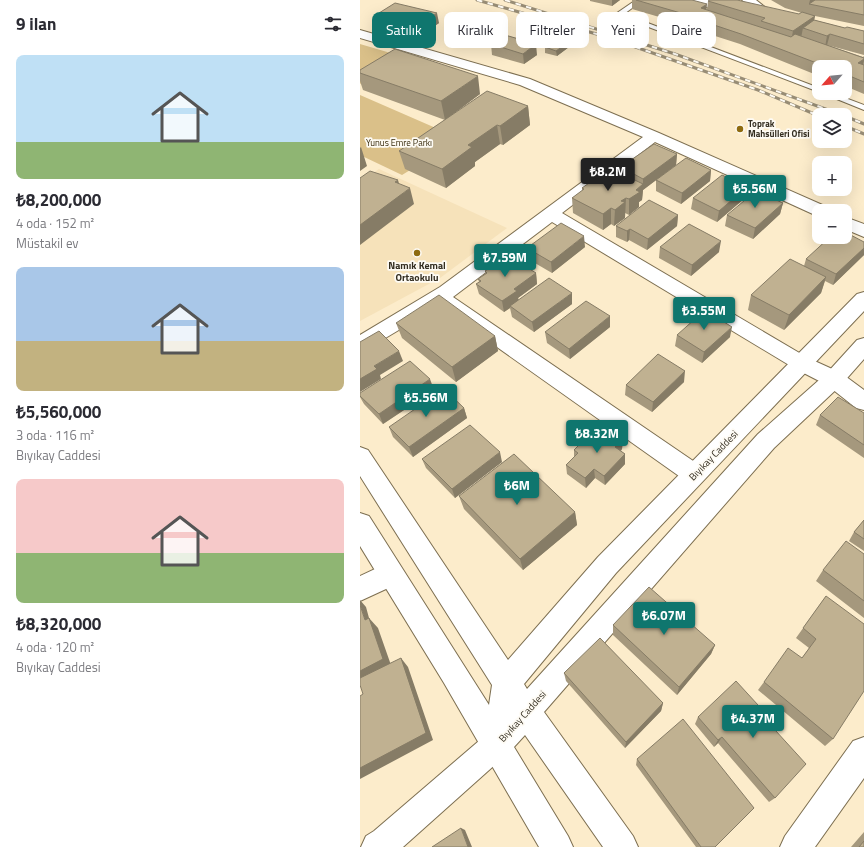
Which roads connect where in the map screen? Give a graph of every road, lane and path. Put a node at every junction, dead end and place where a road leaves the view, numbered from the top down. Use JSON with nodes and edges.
{"nodes":[{"id":1,"x":640,"y":0,"type":"edge"},
{"id":2,"x":690,"y":0,"type":"edge"},
{"id":3,"x":748,"y":0,"type":"edge"},
{"id":4,"x":770,"y":16,"type":"junction"},
{"id":5,"x":786,"y":19,"type":"edge"},
{"id":6,"x":360,"y":34,"type":"edge"},
{"id":7,"x":812,"y":87,"type":"edge"},
{"id":8,"x":844,"y":100,"type":"edge"},
{"id":9,"x":864,"y":108,"type":"edge"},
{"id":10,"x":654,"y":136,"type":"junction"},
{"id":11,"x":812,"y":207,"type":"edge"},
{"id":12,"x":551,"y":214,"type":"junction"},
{"id":13,"x":852,"y":225,"type":"edge"},
{"id":14,"x":864,"y":231,"type":"edge"},
{"id":15,"x":439,"y":296,"type":"junction"},
{"id":16,"x":864,"y":299,"type":"edge"},
{"id":17,"x":360,"y":344,"type":"edge"},
{"id":18,"x":864,"y":345,"type":"edge"},
{"id":19,"x":802,"y":363,"type":"junction"},
{"id":20,"x":834,"y":379,"type":"junction"},
{"id":21,"x":864,"y":402,"type":"edge"},
{"id":22,"x":360,"y":457,"type":"edge"},
{"id":23,"x":694,"y":474,"type":"junction"},
{"id":24,"x":360,"y":524,"type":"edge"},
{"id":25,"x":390,"y":574,"type":"junction"},
{"id":26,"x":360,"y":589,"type":"edge"},
{"id":27,"x":508,"y":682,"type":"junction"},
{"id":28,"x":526,"y":712,"type":"junction"},
{"id":29,"x":497,"y":744,"type":"junction"},
{"id":30,"x":864,"y":752,"type":"edge"},
{"id":31,"x":377,"y":847,"type":"edge"},
{"id":32,"x":557,"y":847,"type":"edge"},
{"id":33,"x":622,"y":847,"type":"edge"},
{"id":34,"x":796,"y":847,"type":"edge"}],
"edges":[{"from":1,"to":7,"type":"lane"},
{"from":2,"to":4,"type":"street"},
{"from":3,"to":4,"type":"street"},
{"from":4,"to":5,"type":"street"},
{"from":6,"to":10,"type":"street"},
{"from":8,"to":9,"type":"lane"},
{"from":10,"to":11,"type":"street"},
{"from":10,"to":12,"type":"street"},
{"from":12,"to":15,"type":"street"},
{"from":12,"to":19,"type":"street"},
{"from":13,"to":14,"type":"street"},
{"from":15,"to":17,"type":"street"},
{"from":15,"to":23,"type":"street"},
{"from":16,"to":19,"type":"street","name":"Bıyıkay Caddesi"},
{"from":18,"to":20,"type":"street","name":"Bıyıkay Caddesi"},
{"from":19,"to":20,"type":"street"},
{"from":19,"to":23,"type":"street","name":"Bıyıkay Caddesi"},
{"from":20,"to":21,"type":"street"},
{"from":20,"to":28,"type":"street","name":"Bıyıkay Caddesi"},
{"from":22,"to":27,"type":"street"},
{"from":23,"to":27,"type":"street","name":"Bıyıkay Caddesi"},
{"from":24,"to":25,"type":"street"},
{"from":25,"to":26,"type":"street"},
{"from":25,"to":29,"type":"street"},
{"from":27,"to":28,"type":"street"},
{"from":27,"to":29,"type":"street","name":"Bıyıkay Caddesi"},
{"from":28,"to":29,"type":"street","name":"Bıyıkay Caddesi"},
{"from":28,"to":33,"type":"street"},
{"from":29,"to":31,"type":"street"},
{"from":29,"to":32,"type":"street"},
{"from":30,"to":34,"type":"street"}]}
